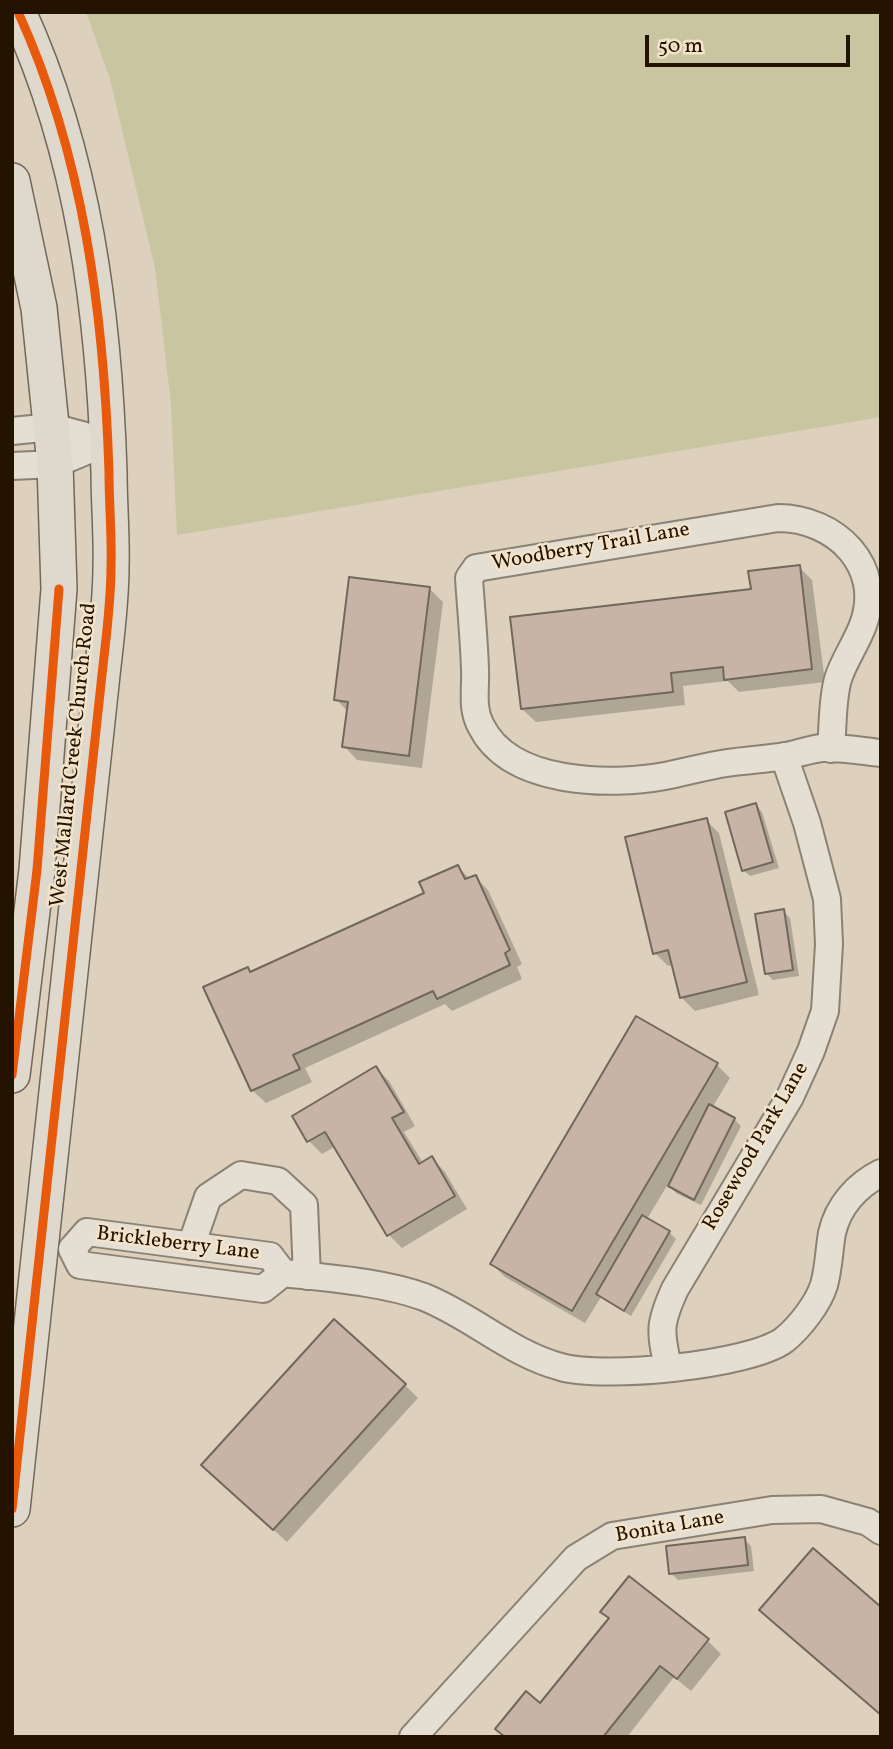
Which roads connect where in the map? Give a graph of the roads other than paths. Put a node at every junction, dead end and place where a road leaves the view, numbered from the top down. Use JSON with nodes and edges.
{"nodes":[{"id":1,"x":18,"y":12,"type":"edge"},
{"id":2,"x":12,"y":181,"type":"edge"},
{"id":3,"x":52,"y":427,"type":"junction"},
{"id":4,"x":12,"y":431,"type":"edge"},
{"id":5,"x":108,"y":442,"type":"junction"},
{"id":6,"x":55,"y":464,"type":"junction"},
{"id":7,"x":12,"y":466,"type":"edge"},
{"id":8,"x":831,"y":749,"type":"junction"},
{"id":9,"x":881,"y":753,"type":"edge"},
{"id":10,"x":784,"y":756,"type":"junction"},
{"id":11,"x":12,"y":1075,"type":"edge"},
{"id":12,"x":881,"y":1173,"type":"edge"},
{"id":13,"x":191,"y":1246,"type":"junction"},
{"id":14,"x":56,"y":1247,"type":"junction"},
{"id":15,"x":295,"y":1275,"type":"junction"},
{"id":16,"x":668,"y":1367,"type":"junction"},
{"id":17,"x":12,"y":1509,"type":"edge"},
{"id":18,"x":881,"y":1531,"type":"edge"},
{"id":19,"x":413,"y":1737,"type":"edge"}],
"edges":[{"from":1,"to":5,"type":"main road","name":"West Mallard Creek Church Road"},
{"from":2,"to":3,"type":"main road","name":"West Mallard Creek Church Road"},
{"from":3,"to":4,"type":"street"},
{"from":3,"to":5,"type":"street"},
{"from":3,"to":6,"type":"main road","name":"West Mallard Creek Church Road"},
{"from":5,"to":6,"type":"street"},
{"from":5,"to":14,"type":"main road","name":"West Mallard Creek Church Road"},
{"from":6,"to":7,"type":"street"},
{"from":6,"to":11,"type":"main road","name":"West Mallard Creek Church Road"},
{"from":8,"to":9,"type":"street","name":"Woodberry Trail Lane"},
{"from":8,"to":10,"type":"street","name":"Woodberry Trail Lane"},
{"from":8,"to":10,"type":"street","name":"Woodberry Trail Lane"},
{"from":10,"to":16,"type":"street","name":"Rosewood Park Lane"},
{"from":12,"to":16,"type":"street","name":"Brickleberry Lane"},
{"from":13,"to":14,"type":"street","name":"Brickleberry Lane"},
{"from":13,"to":15,"type":"street","name":"Brickleberry Lane"},
{"from":13,"to":15,"type":"street"},
{"from":14,"to":15,"type":"street","name":"Brickleberry Lane"},
{"from":14,"to":17,"type":"main road","name":"West Mallard Creek Church Road"},
{"from":15,"to":16,"type":"street","name":"Brickleberry Lane"},
{"from":18,"to":19,"type":"street","name":"Bonita Lane"}]}
